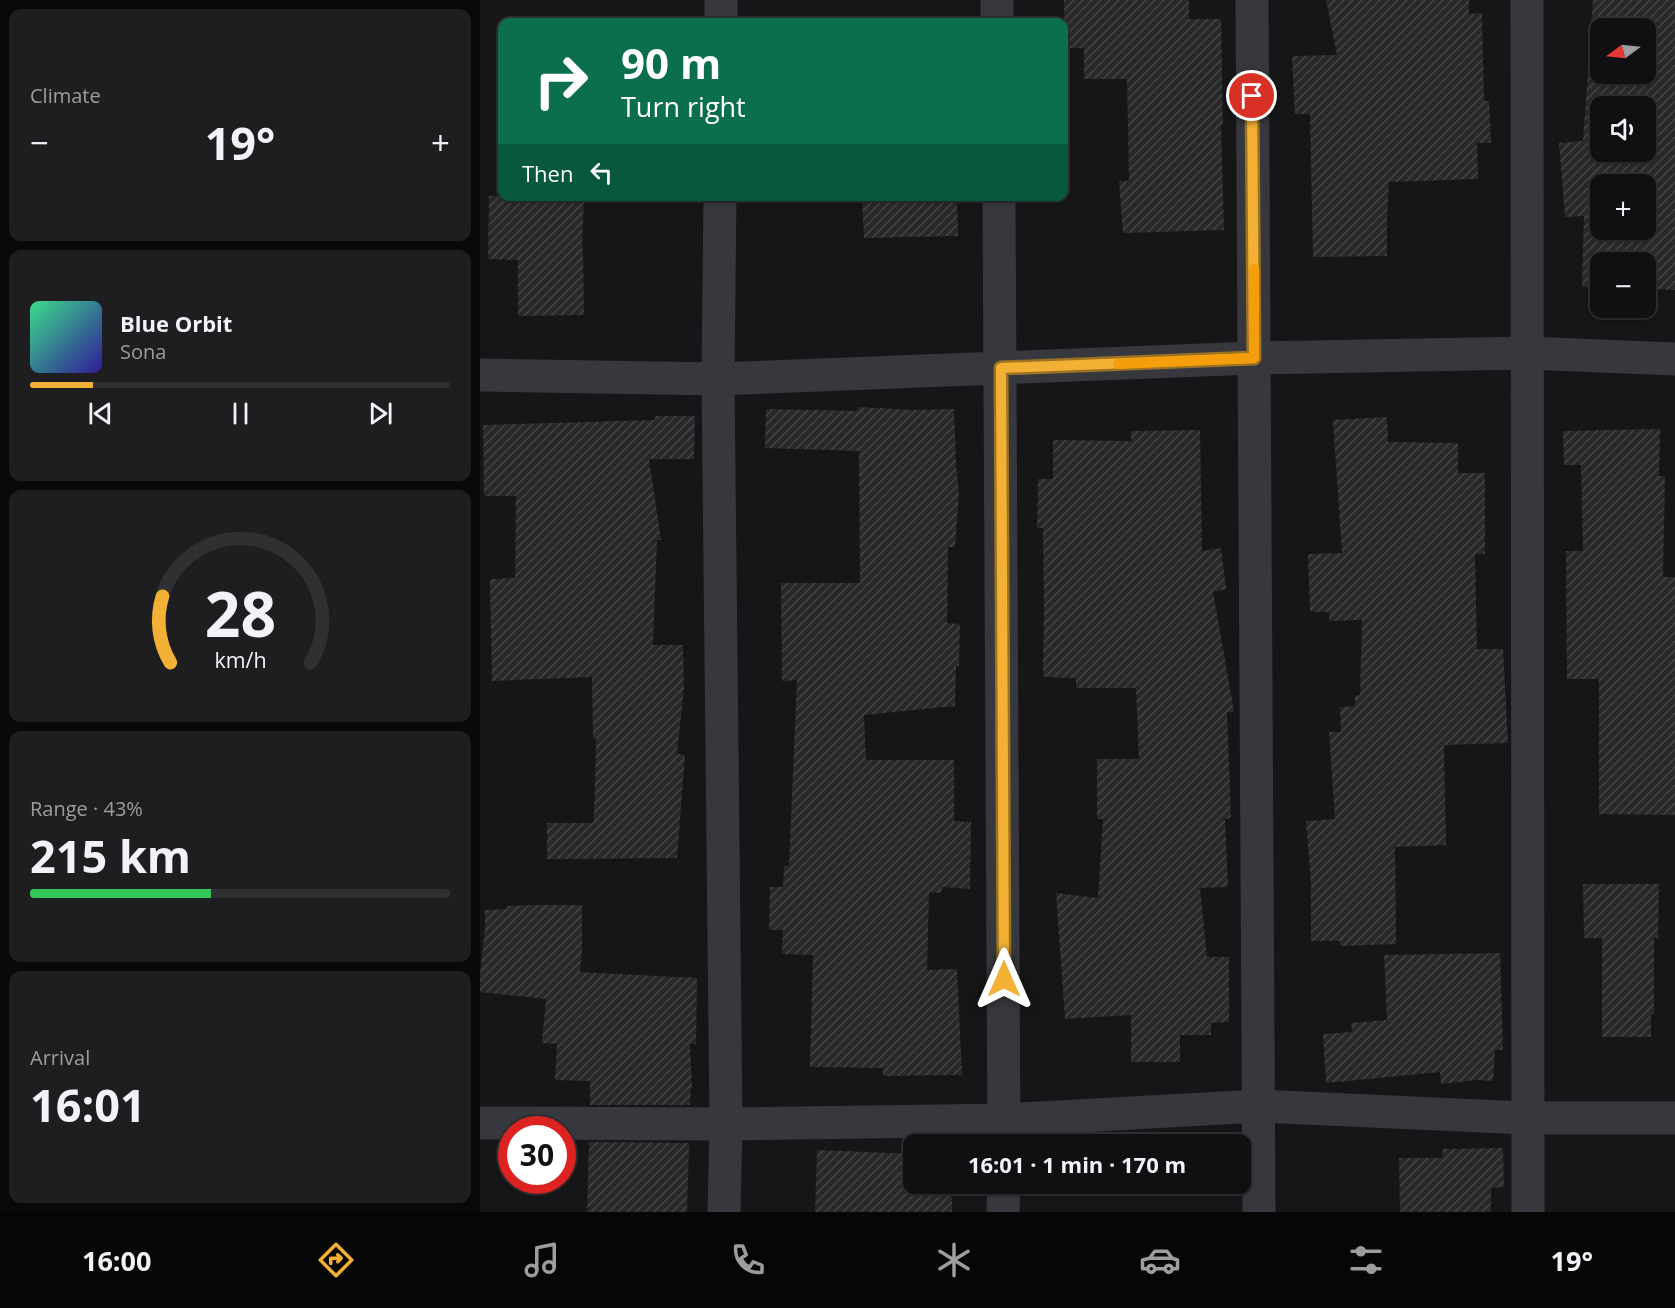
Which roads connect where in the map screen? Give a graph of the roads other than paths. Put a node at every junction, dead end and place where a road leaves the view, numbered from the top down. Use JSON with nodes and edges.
{"nodes":[{"id":1,"x":721,"y":0,"type":"edge"},
{"id":2,"x":997,"y":0,"type":"edge"},
{"id":3,"x":1252,"y":0,"type":"edge"},
{"id":4,"x":1527,"y":0,"type":"edge"},
{"id":5,"x":721,"y":18,"type":"edge"},
{"id":6,"x":998,"y":18,"type":"edge"},
{"id":7,"x":720,"y":201,"type":"edge"},
{"id":8,"x":999,"y":201,"type":"edge"},
{"id":9,"x":1527,"y":353,"type":"junction"},
{"id":10,"x":1254,"y":358,"type":"junction"},
{"id":11,"x":1675,"y":359,"type":"edge"},
{"id":12,"x":1001,"y":368,"type":"junction"},
{"id":13,"x":480,"y":375,"type":"edge"},
{"id":14,"x":718,"y":379,"type":"junction"},
{"id":15,"x":1259,"y":1106,"type":"junction"},
{"id":16,"x":1527,"y":1118,"type":"junction"},
{"id":17,"x":1675,"y":1118,"type":"edge"},
{"id":18,"x":480,"y":1124,"type":"edge"},
{"id":19,"x":726,"y":1124,"type":"junction"},
{"id":20,"x":1004,"y":1132,"type":"edge"},
{"id":21,"x":1004,"y":1194,"type":"edge"},
{"id":22,"x":724,"y":1212,"type":"edge"},
{"id":23,"x":1003,"y":1212,"type":"edge"},
{"id":24,"x":1259,"y":1212,"type":"edge"},
{"id":25,"x":1528,"y":1212,"type":"edge"}],
"edges":[{"from":1,"to":5,"type":"street"},
{"from":2,"to":6,"type":"street"},
{"from":3,"to":10,"type":"street"},
{"from":4,"to":9,"type":"street"},
{"from":7,"to":14,"type":"street"},
{"from":8,"to":12,"type":"street"},
{"from":9,"to":10,"type":"street"},
{"from":9,"to":11,"type":"street"},
{"from":9,"to":16,"type":"street"},
{"from":10,"to":12,"type":"street"},
{"from":10,"to":15,"type":"street"},
{"from":12,"to":14,"type":"street"},
{"from":12,"to":20,"type":"street"},
{"from":13,"to":14,"type":"street"},
{"from":14,"to":19,"type":"street"},
{"from":15,"to":16,"type":"street"},
{"from":15,"to":20,"type":"street"},
{"from":15,"to":24,"type":"street"},
{"from":16,"to":17,"type":"street"},
{"from":16,"to":25,"type":"street"},
{"from":18,"to":19,"type":"street"},
{"from":19,"to":20,"type":"street"},
{"from":19,"to":22,"type":"street"},
{"from":21,"to":23,"type":"street"}]}
